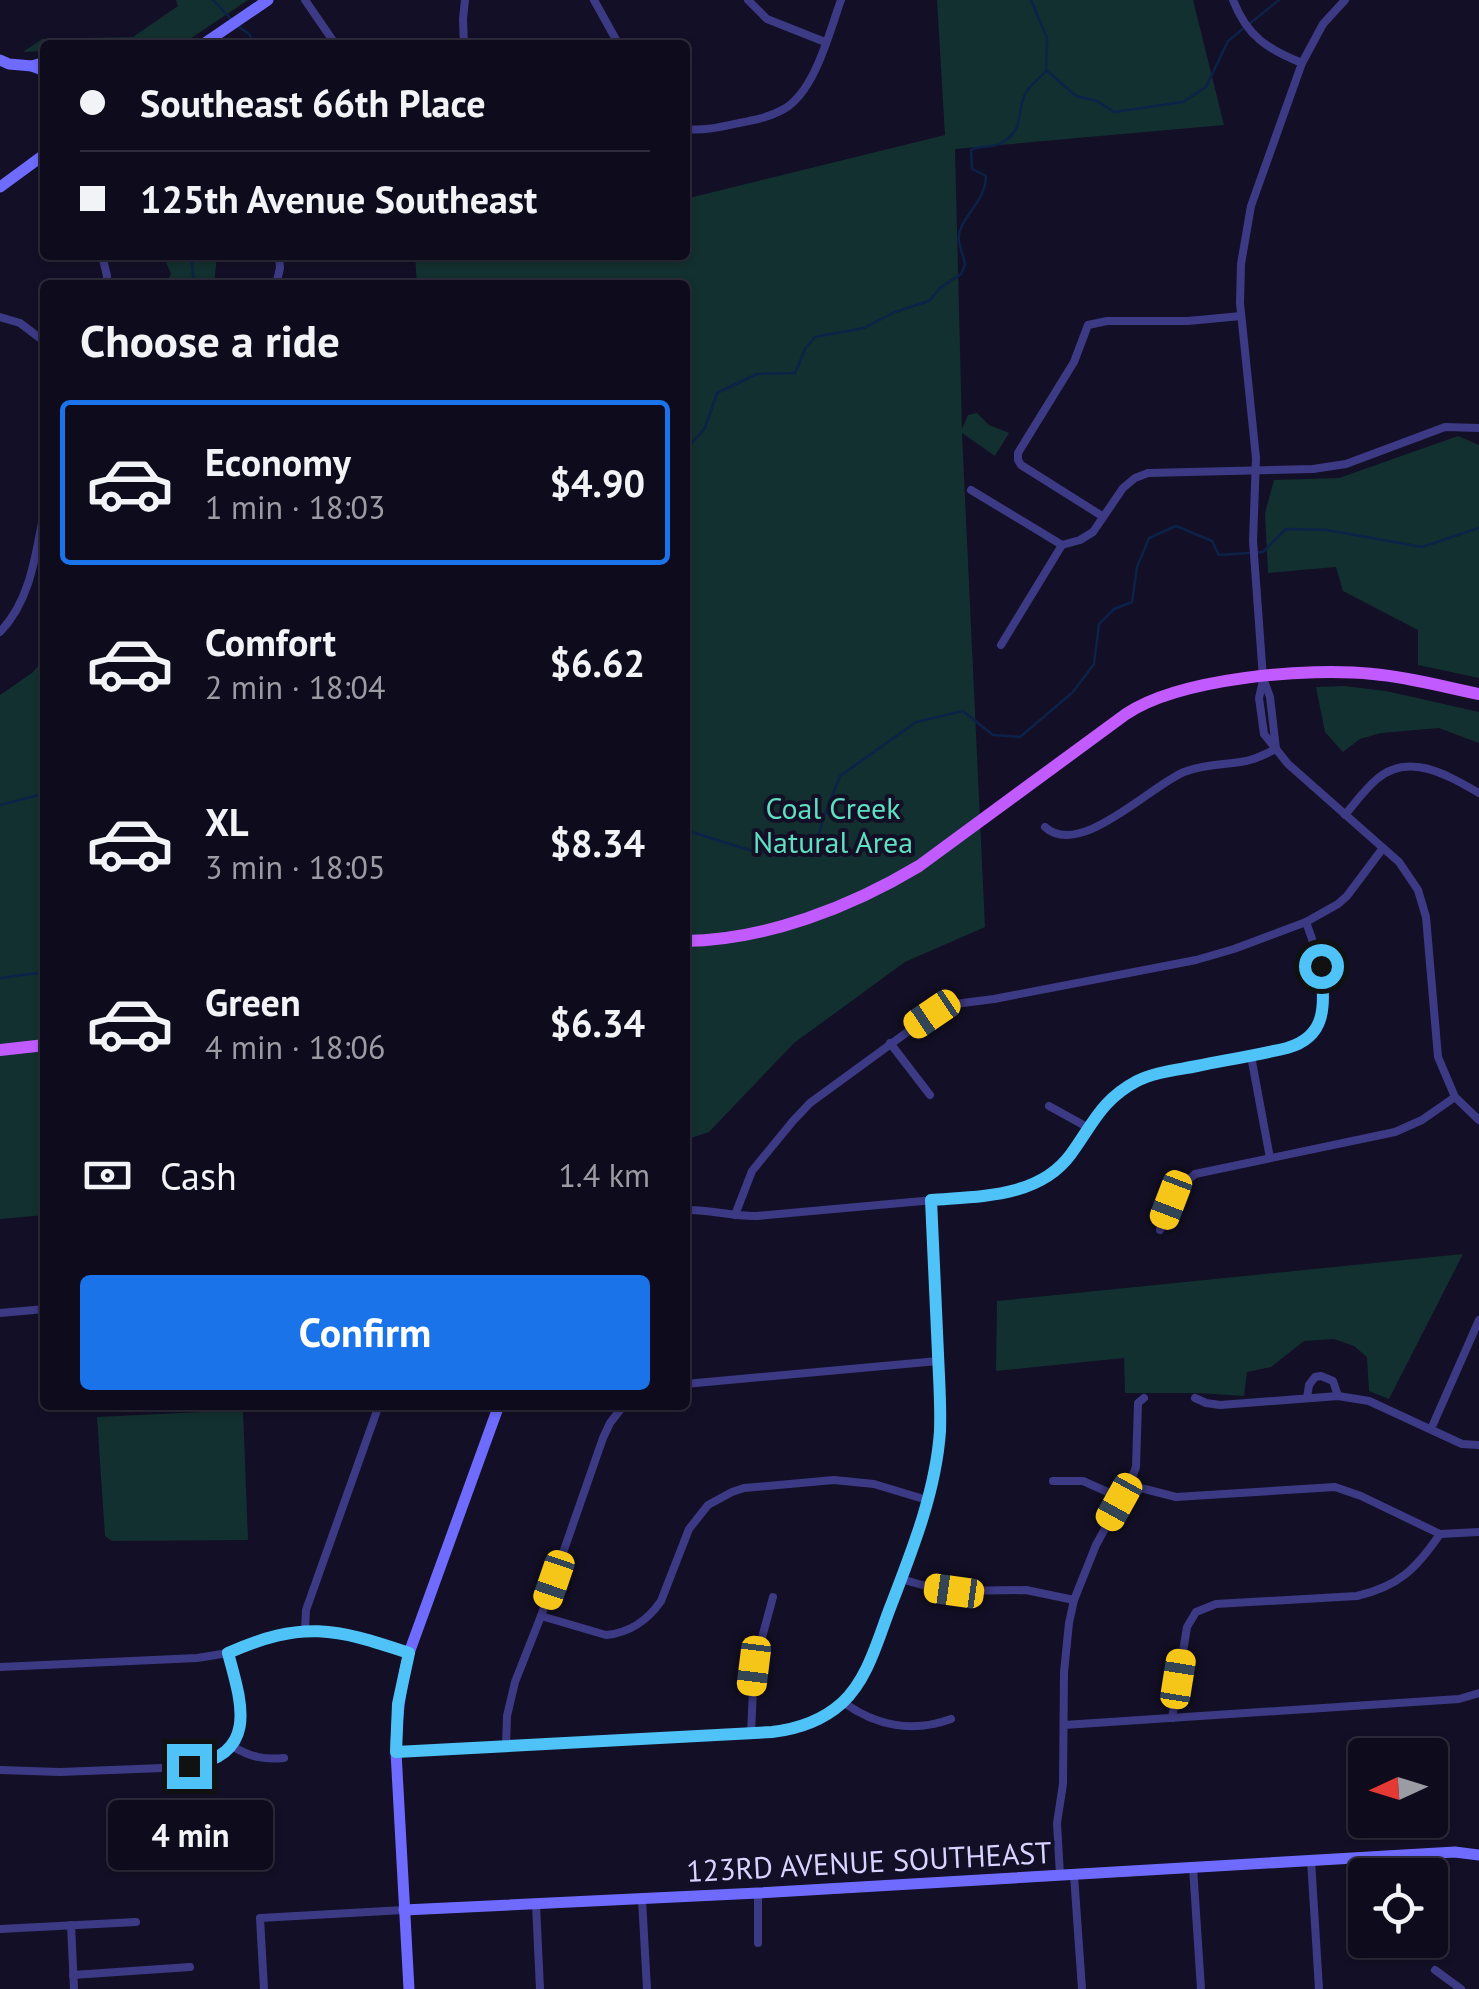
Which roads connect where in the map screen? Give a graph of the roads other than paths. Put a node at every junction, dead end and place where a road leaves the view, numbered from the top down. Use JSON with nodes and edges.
{"nodes":[{"id":1,"x":268,"y":0,"type":"edge"},
{"id":2,"x":305,"y":0,"type":"edge"},
{"id":3,"x":465,"y":0,"type":"edge"},
{"id":4,"x":594,"y":0,"type":"edge"},
{"id":5,"x":748,"y":0,"type":"edge"},
{"id":6,"x":841,"y":0,"type":"edge"},
{"id":7,"x":1233,"y":0,"type":"edge"},
{"id":8,"x":1345,"y":0,"type":"edge"},
{"id":9,"x":209,"y":40,"type":"edge"},
{"id":10,"x":333,"y":40,"type":"edge"},
{"id":11,"x":464,"y":40,"type":"edge"},
{"id":12,"x":616,"y":40,"type":"edge"},
{"id":13,"x":825,"y":42,"type":"junction"},
{"id":14,"x":0,"y":60,"type":"edge"},
{"id":15,"x":1302,"y":63,"type":"junction"},
{"id":16,"x":40,"y":64,"type":"edge"},
{"id":17,"x":32,"y":66,"type":"junction"},
{"id":18,"x":40,"y":71,"type":"edge"},
{"id":19,"x":690,"y":129,"type":"edge"},
{"id":20,"x":40,"y":158,"type":"edge"},
{"id":21,"x":0,"y":186,"type":"edge"},
{"id":22,"x":1241,"y":316,"type":"junction"},
{"id":23,"x":0,"y":317,"type":"edge"},
{"id":24,"x":40,"y":338,"type":"edge"},
{"id":25,"x":1479,"y":428,"type":"edge"},
{"id":26,"x":1256,"y":470,"type":"junction"},
{"id":27,"x":971,"y":490,"type":"dead end"},
{"id":28,"x":1102,"y":516,"type":"junction"},
{"id":29,"x":40,"y":533,"type":"edge"},
{"id":30,"x":1062,"y":545,"type":"junction"},
{"id":31,"x":0,"y":632,"type":"edge"},
{"id":32,"x":1000,"y":645,"type":"dead end"},
{"id":33,"x":1264,"y":678,"type":"junction"},
{"id":34,"x":1479,"y":694,"type":"edge"},
{"id":35,"x":1276,"y":750,"type":"junction"},
{"id":36,"x":1479,"y":793,"type":"edge"},
{"id":37,"x":1345,"y":814,"type":"junction"},
{"id":38,"x":1045,"y":827,"type":"dead end"},
{"id":39,"x":1384,"y":848,"type":"junction"},
{"id":40,"x":1306,"y":922,"type":"junction"},
{"id":41,"x":690,"y":941,"type":"edge"},
{"id":42,"x":890,"y":1043,"type":"junction"},
{"id":43,"x":40,"y":1045,"type":"edge"},
{"id":44,"x":0,"y":1050,"type":"edge"},
{"id":45,"x":1251,"y":1056,"type":"junction"},
{"id":46,"x":930,"y":1095,"type":"dead end"},
{"id":47,"x":1454,"y":1096,"type":"junction"},
{"id":48,"x":1049,"y":1106,"type":"dead end"},
{"id":49,"x":1479,"y":1120,"type":"edge"},
{"id":50,"x":1087,"y":1128,"type":"junction"},
{"id":51,"x":1270,"y":1158,"type":"junction"},
{"id":52,"x":931,"y":1200,"type":"junction"},
{"id":53,"x":690,"y":1210,"type":"edge"},
{"id":54,"x":735,"y":1215,"type":"junction"},
{"id":55,"x":1160,"y":1230,"type":"dead end"},
{"id":56,"x":40,"y":1310,"type":"edge"},
{"id":57,"x":0,"y":1314,"type":"edge"},
{"id":58,"x":1479,"y":1320,"type":"edge"},
{"id":59,"x":938,"y":1361,"type":"junction"},
{"id":60,"x":690,"y":1384,"type":"edge"},
{"id":61,"x":1338,"y":1396,"type":"junction"},
{"id":62,"x":1144,"y":1398,"type":"dead end"},
{"id":63,"x":1195,"y":1398,"type":"dead end"},
{"id":64,"x":1308,"y":1398,"type":"junction"},
{"id":65,"x":378,"y":1410,"type":"edge"},
{"id":66,"x":497,"y":1410,"type":"edge"},
{"id":67,"x":620,"y":1410,"type":"edge"},
{"id":68,"x":1431,"y":1428,"type":"junction"},
{"id":69,"x":1479,"y":1445,"type":"edge"},
{"id":70,"x":1053,"y":1481,"type":"dead end"},
{"id":71,"x":1129,"y":1485,"type":"junction"},
{"id":72,"x":1121,"y":1498,"type":"junction"},
{"id":73,"x":927,"y":1500,"type":"junction"},
{"id":74,"x":1479,"y":1532,"type":"edge"},
{"id":75,"x":1440,"y":1534,"type":"junction"},
{"id":76,"x":901,"y":1579,"type":"junction"},
{"id":77,"x":773,"y":1597,"type":"dead end"},
{"id":78,"x":1074,"y":1600,"type":"junction"},
{"id":79,"x":541,"y":1616,"type":"junction"},
{"id":80,"x":305,"y":1630,"type":"junction"},
{"id":81,"x":228,"y":1653,"type":"junction"},
{"id":82,"x":409,"y":1653,"type":"junction"},
{"id":83,"x":0,"y":1667,"type":"edge"},
{"id":84,"x":1479,"y":1694,"type":"edge"},
{"id":85,"x":843,"y":1702,"type":"junction"},
{"id":86,"x":1172,"y":1718,"type":"junction"},
{"id":87,"x":951,"y":1719,"type":"dead end"},
{"id":88,"x":1064,"y":1725,"type":"junction"},
{"id":89,"x":750,"y":1733,"type":"junction"},
{"id":90,"x":232,"y":1746,"type":"junction"},
{"id":91,"x":506,"y":1746,"type":"junction"},
{"id":92,"x":396,"y":1752,"type":"junction"},
{"id":93,"x":284,"y":1758,"type":"dead end"},
{"id":94,"x":0,"y":1770,"type":"edge"},
{"id":95,"x":1479,"y":1855,"type":"edge"},
{"id":96,"x":1312,"y":1860,"type":"junction"},
{"id":97,"x":1193,"y":1867,"type":"junction"},
{"id":98,"x":1074,"y":1874,"type":"junction"},
{"id":99,"x":1060,"y":1876,"type":"junction"},
{"id":100,"x":758,"y":1893,"type":"junction"},
{"id":101,"x":642,"y":1898,"type":"junction"},
{"id":102,"x":536,"y":1902,"type":"junction"},
{"id":103,"x":404,"y":1910,"type":"junction"},
{"id":104,"x":136,"y":1922,"type":"dead end"},
{"id":105,"x":71,"y":1925,"type":"junction"},
{"id":106,"x":0,"y":1929,"type":"edge"},
{"id":107,"x":758,"y":1944,"type":"dead end"},
{"id":108,"x":190,"y":1967,"type":"dead end"},
{"id":109,"x":1435,"y":1970,"type":"dead end"},
{"id":110,"x":73,"y":1974,"type":"junction"},
{"id":111,"x":74,"y":1989,"type":"edge"},
{"id":112,"x":264,"y":1989,"type":"edge"},
{"id":113,"x":408,"y":1989,"type":"edge"},
{"id":114,"x":540,"y":1989,"type":"edge"},
{"id":115,"x":647,"y":1989,"type":"edge"},
{"id":116,"x":1082,"y":1989,"type":"edge"},
{"id":117,"x":1201,"y":1989,"type":"edge"},
{"id":118,"x":1320,"y":1989,"type":"edge"},
{"id":119,"x":1461,"y":1989,"type":"edge"}],
"edges":[{"from":1,"to":9,"type":"street"},
{"from":2,"to":10,"type":"street"},
{"from":3,"to":11,"type":"street"},
{"from":4,"to":12,"type":"street"},
{"from":5,"to":13,"type":"street"},
{"from":6,"to":13,"type":"street"},
{"from":7,"to":15,"type":"street"},
{"from":8,"to":15,"type":"street"},
{"from":13,"to":19,"type":"street"},
{"from":14,"to":17,"type":"street"},
{"from":15,"to":22,"type":"street"},
{"from":16,"to":17,"type":"street"},
{"from":17,"to":18,"type":"street"},
{"from":20,"to":21,"type":"street"},
{"from":22,"to":26,"type":"street"},
{"from":22,"to":28,"type":"street"},
{"from":23,"to":24,"type":"street"},
{"from":25,"to":26,"type":"street"},
{"from":26,"to":28,"type":"street"},
{"from":26,"to":33,"type":"street"},
{"from":27,"to":30,"type":"street"},
{"from":28,"to":30,"type":"street"},
{"from":29,"to":31,"type":"street"},
{"from":30,"to":32,"type":"street"},
{"from":33,"to":34,"type":"main road"},
{"from":33,"to":35,"type":"street"},
{"from":33,"to":35,"type":"street"},
{"from":33,"to":41,"type":"main road"},
{"from":35,"to":37,"type":"street"},
{"from":35,"to":38,"type":"street"},
{"from":36,"to":37,"type":"street"},
{"from":37,"to":39,"type":"street"},
{"from":39,"to":40,"type":"street"},
{"from":39,"to":47,"type":"street"},
{"from":40,"to":42,"type":"street"},
{"from":40,"to":45,"type":"street"},
{"from":42,"to":46,"type":"street"},
{"from":42,"to":54,"type":"street"},
{"from":43,"to":44,"type":"main road"},
{"from":45,"to":50,"type":"street"},
{"from":45,"to":51,"type":"street"},
{"from":47,"to":49,"type":"street"},
{"from":47,"to":51,"type":"street"},
{"from":48,"to":50,"type":"street"},
{"from":50,"to":52,"type":"street"},
{"from":51,"to":55,"type":"street"},
{"from":52,"to":54,"type":"street"},
{"from":52,"to":59,"type":"street"},
{"from":53,"to":54,"type":"street"},
{"from":56,"to":57,"type":"street"},
{"from":58,"to":68,"type":"street"},
{"from":59,"to":60,"type":"street"},
{"from":59,"to":73,"type":"street"},
{"from":61,"to":64,"type":"street"},
{"from":61,"to":64,"type":"street"},
{"from":61,"to":68,"type":"street"},
{"from":62,"to":71,"type":"street"},
{"from":63,"to":64,"type":"street"},
{"from":65,"to":80,"type":"street"},
{"from":66,"to":82,"type":"street"},
{"from":67,"to":79,"type":"street"},
{"from":68,"to":69,"type":"street"},
{"from":70,"to":72,"type":"street"},
{"from":71,"to":72,"type":"street"},
{"from":71,"to":75,"type":"street"},
{"from":72,"to":78,"type":"street"},
{"from":73,"to":76,"type":"street"},
{"from":73,"to":79,"type":"street"},
{"from":74,"to":75,"type":"street"},
{"from":75,"to":86,"type":"street"},
{"from":76,"to":78,"type":"street"},
{"from":76,"to":85,"type":"street"},
{"from":77,"to":89,"type":"street"},
{"from":78,"to":88,"type":"street"},
{"from":79,"to":91,"type":"street"},
{"from":80,"to":81,"type":"street"},
{"from":80,"to":82,"type":"street"},
{"from":81,"to":83,"type":"street"},
{"from":81,"to":90,"type":"street"},
{"from":82,"to":92,"type":"street"},
{"from":84,"to":86,"type":"street"},
{"from":85,"to":87,"type":"street"},
{"from":85,"to":89,"type":"street"},
{"from":86,"to":88,"type":"street"},
{"from":88,"to":99,"type":"street"},
{"from":89,"to":91,"type":"street"},
{"from":90,"to":93,"type":"street"},
{"from":90,"to":94,"type":"street"},
{"from":91,"to":92,"type":"street"},
{"from":92,"to":103,"type":"street"},
{"from":95,"to":96,"type":"street","name":"123RD AVENUE SOUTHEAST"},
{"from":96,"to":97,"type":"street","name":"123RD AVENUE SOUTHEAST"},
{"from":96,"to":118,"type":"street"},
{"from":97,"to":98,"type":"street","name":"123RD AVENUE SOUTHEAST"},
{"from":97,"to":117,"type":"street"},
{"from":98,"to":99,"type":"street","name":"123RD AVENUE SOUTHEAST"},
{"from":98,"to":116,"type":"street"},
{"from":99,"to":100,"type":"street","name":"123RD AVENUE SOUTHEAST"},
{"from":100,"to":101,"type":"street","name":"123RD AVENUE SOUTHEAST"},
{"from":100,"to":107,"type":"street"},
{"from":101,"to":102,"type":"street","name":"123RD AVENUE SOUTHEAST"},
{"from":101,"to":115,"type":"street"},
{"from":102,"to":103,"type":"street","name":"123RD AVENUE SOUTHEAST"},
{"from":102,"to":114,"type":"street"},
{"from":103,"to":112,"type":"street","name":"123RD AVENUE SOUTHEAST"},
{"from":103,"to":113,"type":"street"},
{"from":104,"to":105,"type":"street"},
{"from":105,"to":106,"type":"street"},
{"from":105,"to":110,"type":"street"},
{"from":108,"to":110,"type":"street"},
{"from":109,"to":119,"type":"street"},
{"from":110,"to":111,"type":"street"}]}
